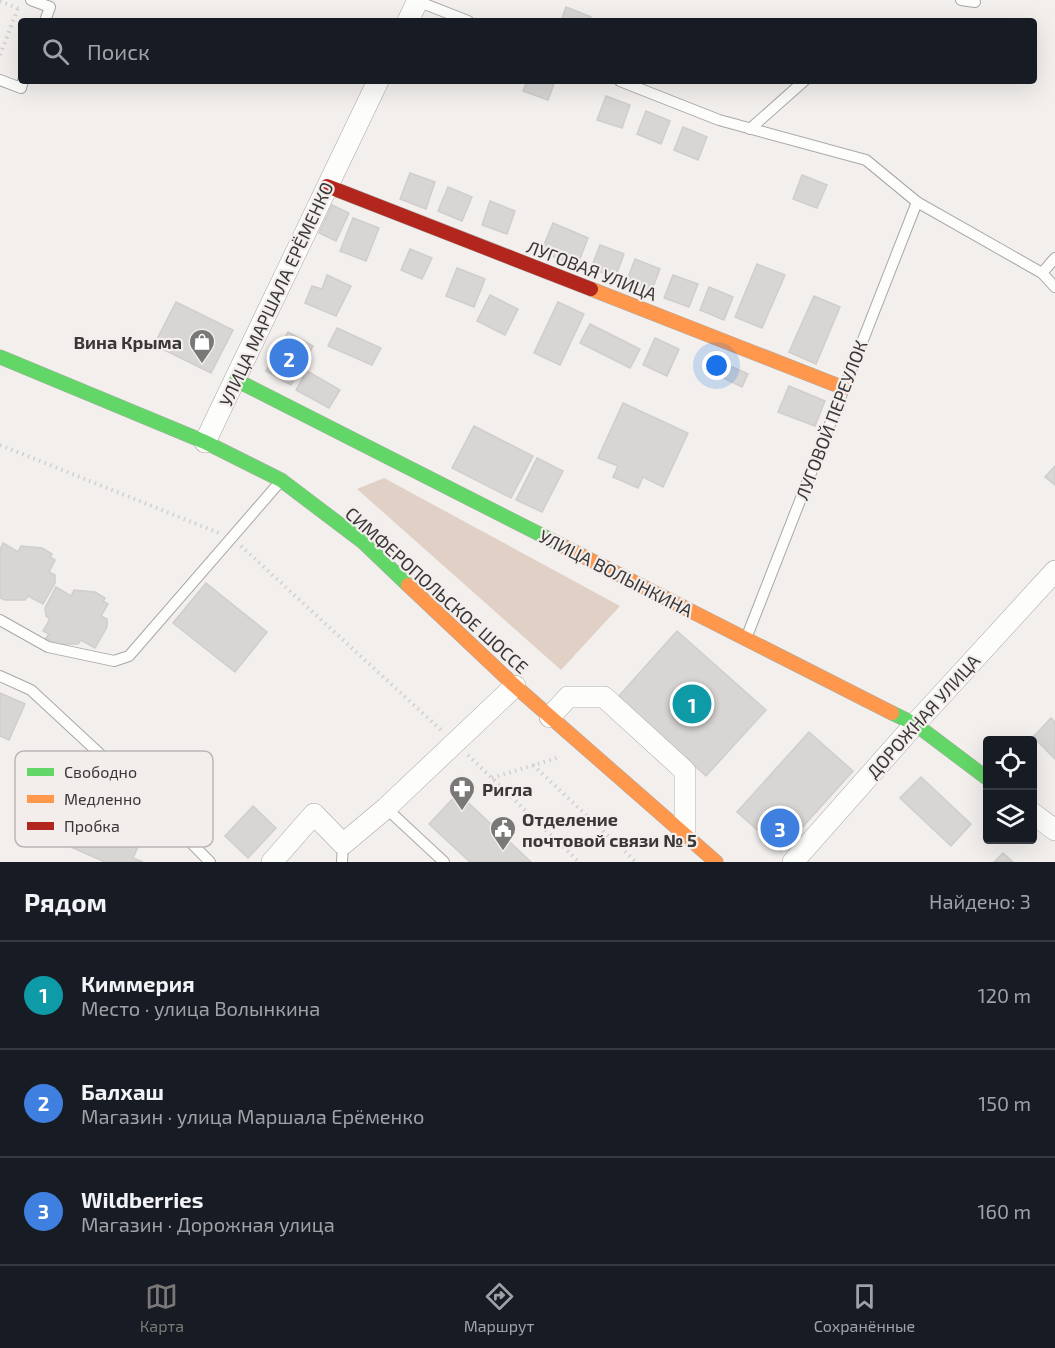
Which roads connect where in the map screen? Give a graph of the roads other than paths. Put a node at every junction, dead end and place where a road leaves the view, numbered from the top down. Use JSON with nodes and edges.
{"nodes":[{"id":1,"x":31,"y":0,"type":"edge"},
{"id":2,"x":962,"y":0,"type":"edge"},
{"id":3,"x":418,"y":1,"type":"edge"},
{"id":4,"x":975,"y":2,"type":"dead end"},
{"id":5,"x":46,"y":18,"type":"edge"},
{"id":6,"x":410,"y":18,"type":"edge"},
{"id":7,"x":460,"y":18,"type":"edge"},
{"id":8,"x":0,"y":80,"type":"edge"},
{"id":9,"x":22,"y":84,"type":"edge"},
{"id":10,"x":377,"y":84,"type":"edge"},
{"id":11,"x":628,"y":84,"type":"edge"},
{"id":12,"x":801,"y":84,"type":"edge"},
{"id":13,"x":750,"y":129,"type":"junction"},
{"id":14,"x":327,"y":186,"type":"junction"},
{"id":15,"x":917,"y":202,"type":"junction"},
{"id":16,"x":1055,"y":258,"type":"edge"},
{"id":17,"x":1042,"y":273,"type":"junction"},
{"id":18,"x":1055,"y":287,"type":"edge"},
{"id":19,"x":0,"y":357,"type":"edge"},
{"id":20,"x":236,"y":380,"type":"junction"},
{"id":21,"x":844,"y":388,"type":"junction"},
{"id":22,"x":205,"y":442,"type":"junction"},
{"id":23,"x":281,"y":480,"type":"junction"},
{"id":24,"x":1055,"y":571,"type":"edge"},
{"id":25,"x":0,"y":620,"type":"edge"},
{"id":26,"x":746,"y":639,"type":"junction"},
{"id":27,"x":0,"y":676,"type":"edge"},
{"id":28,"x":515,"y":686,"type":"junction"},
{"id":29,"x":550,"y":717,"type":"junction"},
{"id":30,"x":915,"y":724,"type":"junction"},
{"id":31,"x":97,"y":751,"type":"edge"},
{"id":32,"x":983,"y":776,"type":"edge"},
{"id":33,"x":386,"y":808,"type":"junction"},
{"id":34,"x":1037,"y":817,"type":"edge"},
{"id":35,"x":1055,"y":830,"type":"edge"},
{"id":36,"x":685,"y":835,"type":"junction"},
{"id":37,"x":195,"y":847,"type":"edge"},
{"id":38,"x":343,"y":853,"type":"edge"},
{"id":39,"x":210,"y":862,"type":"edge"},
{"id":40,"x":272,"y":862,"type":"edge"},
{"id":41,"x":444,"y":862,"type":"edge"},
{"id":42,"x":716,"y":862,"type":"edge"},
{"id":43,"x":794,"y":862,"type":"edge"}],
"edges":[{"from":1,"to":5,"type":"lane"},
{"from":2,"to":4,"type":"lane"},
{"from":3,"to":6,"type":"street"},
{"from":3,"to":7,"type":"lane"},
{"from":8,"to":9,"type":"lane"},
{"from":10,"to":14,"type":"street","name":"УЛИЦА МАРШАЛА ЕРЁМЕНКО"},
{"from":11,"to":13,"type":"lane"},
{"from":12,"to":13,"type":"lane"},
{"from":13,"to":15,"type":"lane"},
{"from":14,"to":20,"type":"street","name":"УЛИЦА МАРШАЛА ЕРЁМЕНКО"},
{"from":14,"to":21,"type":"street","name":"ЛУГОВАЯ УЛИЦА"},
{"from":15,"to":17,"type":"lane"},
{"from":15,"to":21,"type":"lane","name":"ЛУГОВОЙ ПЕРЕУЛОК"},
{"from":16,"to":17,"type":"lane"},
{"from":17,"to":18,"type":"lane"},
{"from":19,"to":22,"type":"street","name":"СИМФЕРОПОЛЬСКОЕ ШОССЕ"},
{"from":20,"to":22,"type":"street","name":"УЛИЦА МАРШАЛА ЕРЁМЕНКО"},
{"from":20,"to":26,"type":"street","name":"УЛИЦА ВОЛЫНКИНА"},
{"from":21,"to":26,"type":"lane","name":"ЛУГОВОЙ ПЕРЕУЛОК"},
{"from":22,"to":23,"type":"street","name":"СИМФЕРОПОЛЬСКОЕ ШОССЕ"},
{"from":23,"to":25,"type":"lane"},
{"from":23,"to":28,"type":"street","name":"СИМФЕРОПОЛЬСКОЕ ШОССЕ"},
{"from":24,"to":30,"type":"street","name":"ДОРОЖНАЯ УЛИЦА"},
{"from":26,"to":30,"type":"street","name":"УЛИЦА ВОЛЫНКИНА"},
{"from":27,"to":31,"type":"lane"},
{"from":28,"to":29,"type":"street","name":"СИМФЕРОПОЛЬСКОЕ ШОССЕ"},
{"from":28,"to":33,"type":"street"},
{"from":29,"to":36,"type":"street","name":"СИМФЕРОПОЛЬСКОЕ ШОССЕ"},
{"from":29,"to":36,"type":"street"},
{"from":30,"to":32,"type":"street","name":"УЛИЦА ВОЛЫНКИНА"},
{"from":30,"to":43,"type":"street","name":"ДОРОЖНАЯ УЛИЦА"},
{"from":33,"to":38,"type":"street"},
{"from":33,"to":41,"type":"lane"},
{"from":34,"to":35,"type":"street"},
{"from":36,"to":42,"type":"street","name":"СИМФЕРОПОЛЬСКОЕ ШОССЕ"},
{"from":37,"to":39,"type":"lane"},
{"from":38,"to":40,"type":"street"}]}
